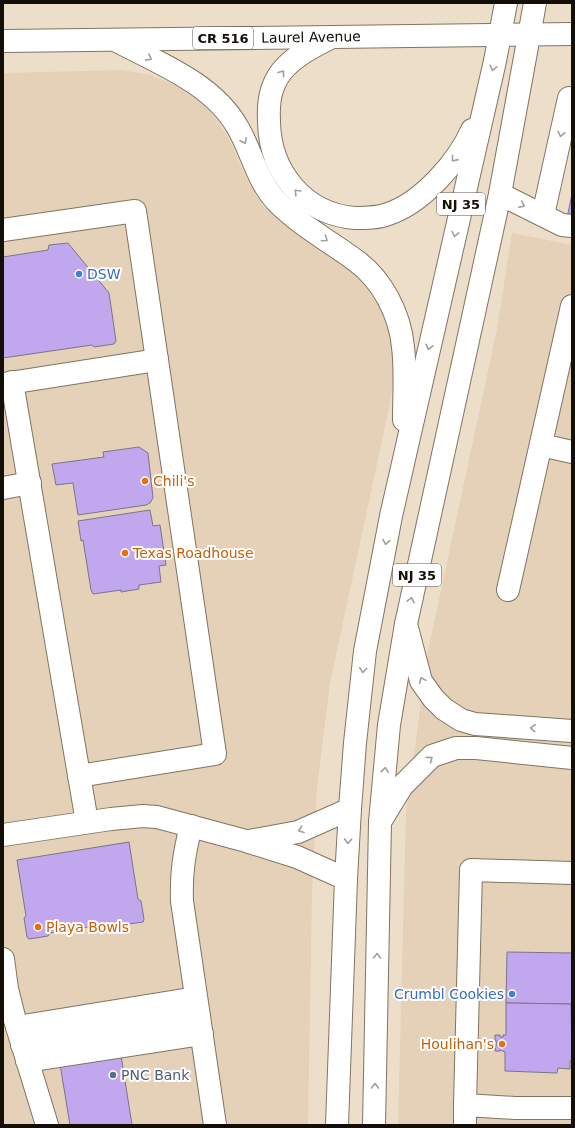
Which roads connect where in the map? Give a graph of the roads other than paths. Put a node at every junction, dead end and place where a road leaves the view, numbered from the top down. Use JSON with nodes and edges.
{"nodes":[{"id":1,"x":506,"y":3,"type":"edge"},
{"id":2,"x":535,"y":3,"type":"edge"},
{"id":3,"x":529,"y":34,"type":"junction"},
{"id":4,"x":572,"y":34,"type":"edge"},
{"id":5,"x":500,"y":35,"type":"junction"},
{"id":6,"x":332,"y":37,"type":"junction"},
{"id":7,"x":114,"y":40,"type":"junction"},
{"id":8,"x":3,"y":41,"type":"edge"},
{"id":9,"x":572,"y":98,"type":"edge"},
{"id":10,"x":485,"y":100,"type":"junction"},
{"id":11,"x":500,"y":194,"type":"junction"},
{"id":12,"x":543,"y":215,"type":"junction"},
{"id":13,"x":572,"y":226,"type":"edge"},
{"id":14,"x":3,"y":230,"type":"edge"},
{"id":15,"x":572,"y":306,"type":"edge"},
{"id":16,"x":157,"y":360,"type":"junction"},
{"id":17,"x":8,"y":383,"type":"edge"},
{"id":18,"x":540,"y":445,"type":"junction"},
{"id":19,"x":572,"y":452,"type":"edge"},
{"id":20,"x":30,"y":483,"type":"junction"},
{"id":21,"x":3,"y":488,"type":"edge"},
{"id":22,"x":391,"y":516,"type":"junction"},
{"id":23,"x":508,"y":590,"type":"dead end"},
{"id":24,"x":406,"y":624,"type":"junction"},
{"id":25,"x":572,"y":731,"type":"edge"},
{"id":26,"x":572,"y":758,"type":"edge"},
{"id":27,"x":79,"y":776,"type":"junction"},
{"id":28,"x":350,"y":809,"type":"junction"},
{"id":29,"x":87,"y":822,"type":"junction"},
{"id":30,"x":380,"y":822,"type":"junction"},
{"id":31,"x":191,"y":826,"type":"junction"},
{"id":32,"x":3,"y":835,"type":"edge"},
{"id":33,"x":246,"y":841,"type":"junction"},
{"id":34,"x":572,"y":873,"type":"edge"},
{"id":35,"x":346,"y":879,"type":"junction"},
{"id":36,"x":3,"y":959,"type":"edge"},
{"id":37,"x":199,"y":1017,"type":"junction"},
{"id":38,"x":22,"y":1045,"type":"junction"},
{"id":39,"x":572,"y":1108,"type":"edge"},
{"id":40,"x":465,"y":1115,"type":"edge"},
{"id":41,"x":47,"y":1125,"type":"edge"},
{"id":42,"x":215,"y":1125,"type":"edge"},
{"id":43,"x":338,"y":1125,"type":"edge"},
{"id":44,"x":374,"y":1125,"type":"edge"}],
"edges":[{"from":1,"to":5,"type":"main road","number":"NJ 35"},
{"from":2,"to":3,"type":"main road","number":"NJ 35"},
{"from":3,"to":4,"type":"main road","name":"Laurel Avenue"},
{"from":3,"to":5,"type":"main road","name":"Laurel Avenue","number":"CR 516"},
{"from":3,"to":11,"type":"main road","number":"NJ 35"},
{"from":5,"to":6,"type":"main road","name":"Laurel Avenue","number":"CR 516"},
{"from":5,"to":10,"type":"main road","number":"NJ 35","one_way":true},
{"from":6,"to":7,"type":"main road","name":"Laurel Avenue","number":"CR 516"},
{"from":10,"to":6,"type":"main road","one_way":true},
{"from":7,"to":8,"type":"main road","name":"Laurel Avenue","number":"CR 516"},
{"from":7,"to":22,"type":"main road","one_way":true},
{"from":9,"to":12,"type":"main road","one_way":true},
{"from":10,"to":22,"type":"main road","number":"NJ 35","one_way":true},
{"from":11,"to":12,"type":"main road","one_way":true},
{"from":24,"to":11,"type":"main road","number":"NJ 35","one_way":true},
{"from":12,"to":13,"type":"main road"},
{"from":14,"to":16,"type":"main road"},
{"from":15,"to":18,"type":"main road"},
{"from":16,"to":17,"type":"main road"},
{"from":16,"to":27,"type":"main road"},
{"from":17,"to":20,"type":"main road"},
{"from":18,"to":19,"type":"main road"},
{"from":18,"to":23,"type":"main road"},
{"from":20,"to":21,"type":"main road"},
{"from":20,"to":27,"type":"main road"},
{"from":22,"to":28,"type":"main road","number":"NJ 35","one_way":true},
{"from":25,"to":24,"type":"main road","one_way":true},
{"from":30,"to":24,"type":"main road","number":"NJ 35","one_way":true},
{"from":30,"to":26,"type":"main road","one_way":true},
{"from":27,"to":29,"type":"main road"},
{"from":28,"to":33,"type":"main road","one_way":true},
{"from":28,"to":35,"type":"main road","number":"NJ 35","one_way":true},
{"from":29,"to":31,"type":"main road"},
{"from":29,"to":32,"type":"main road"},
{"from":44,"to":30,"type":"main road","number":"NJ 35","one_way":true},
{"from":31,"to":33,"type":"main road"},
{"from":31,"to":37,"type":"main road"},
{"from":33,"to":35,"type":"main road"},
{"from":34,"to":40,"type":"main road"},
{"from":35,"to":43,"type":"main road","number":"NJ 35"},
{"from":36,"to":38,"type":"main road"},
{"from":37,"to":38,"type":"main road"},
{"from":37,"to":38,"type":"main road"},
{"from":37,"to":42,"type":"main road"},
{"from":38,"to":41,"type":"main road"},
{"from":39,"to":40,"type":"main road"}]}
